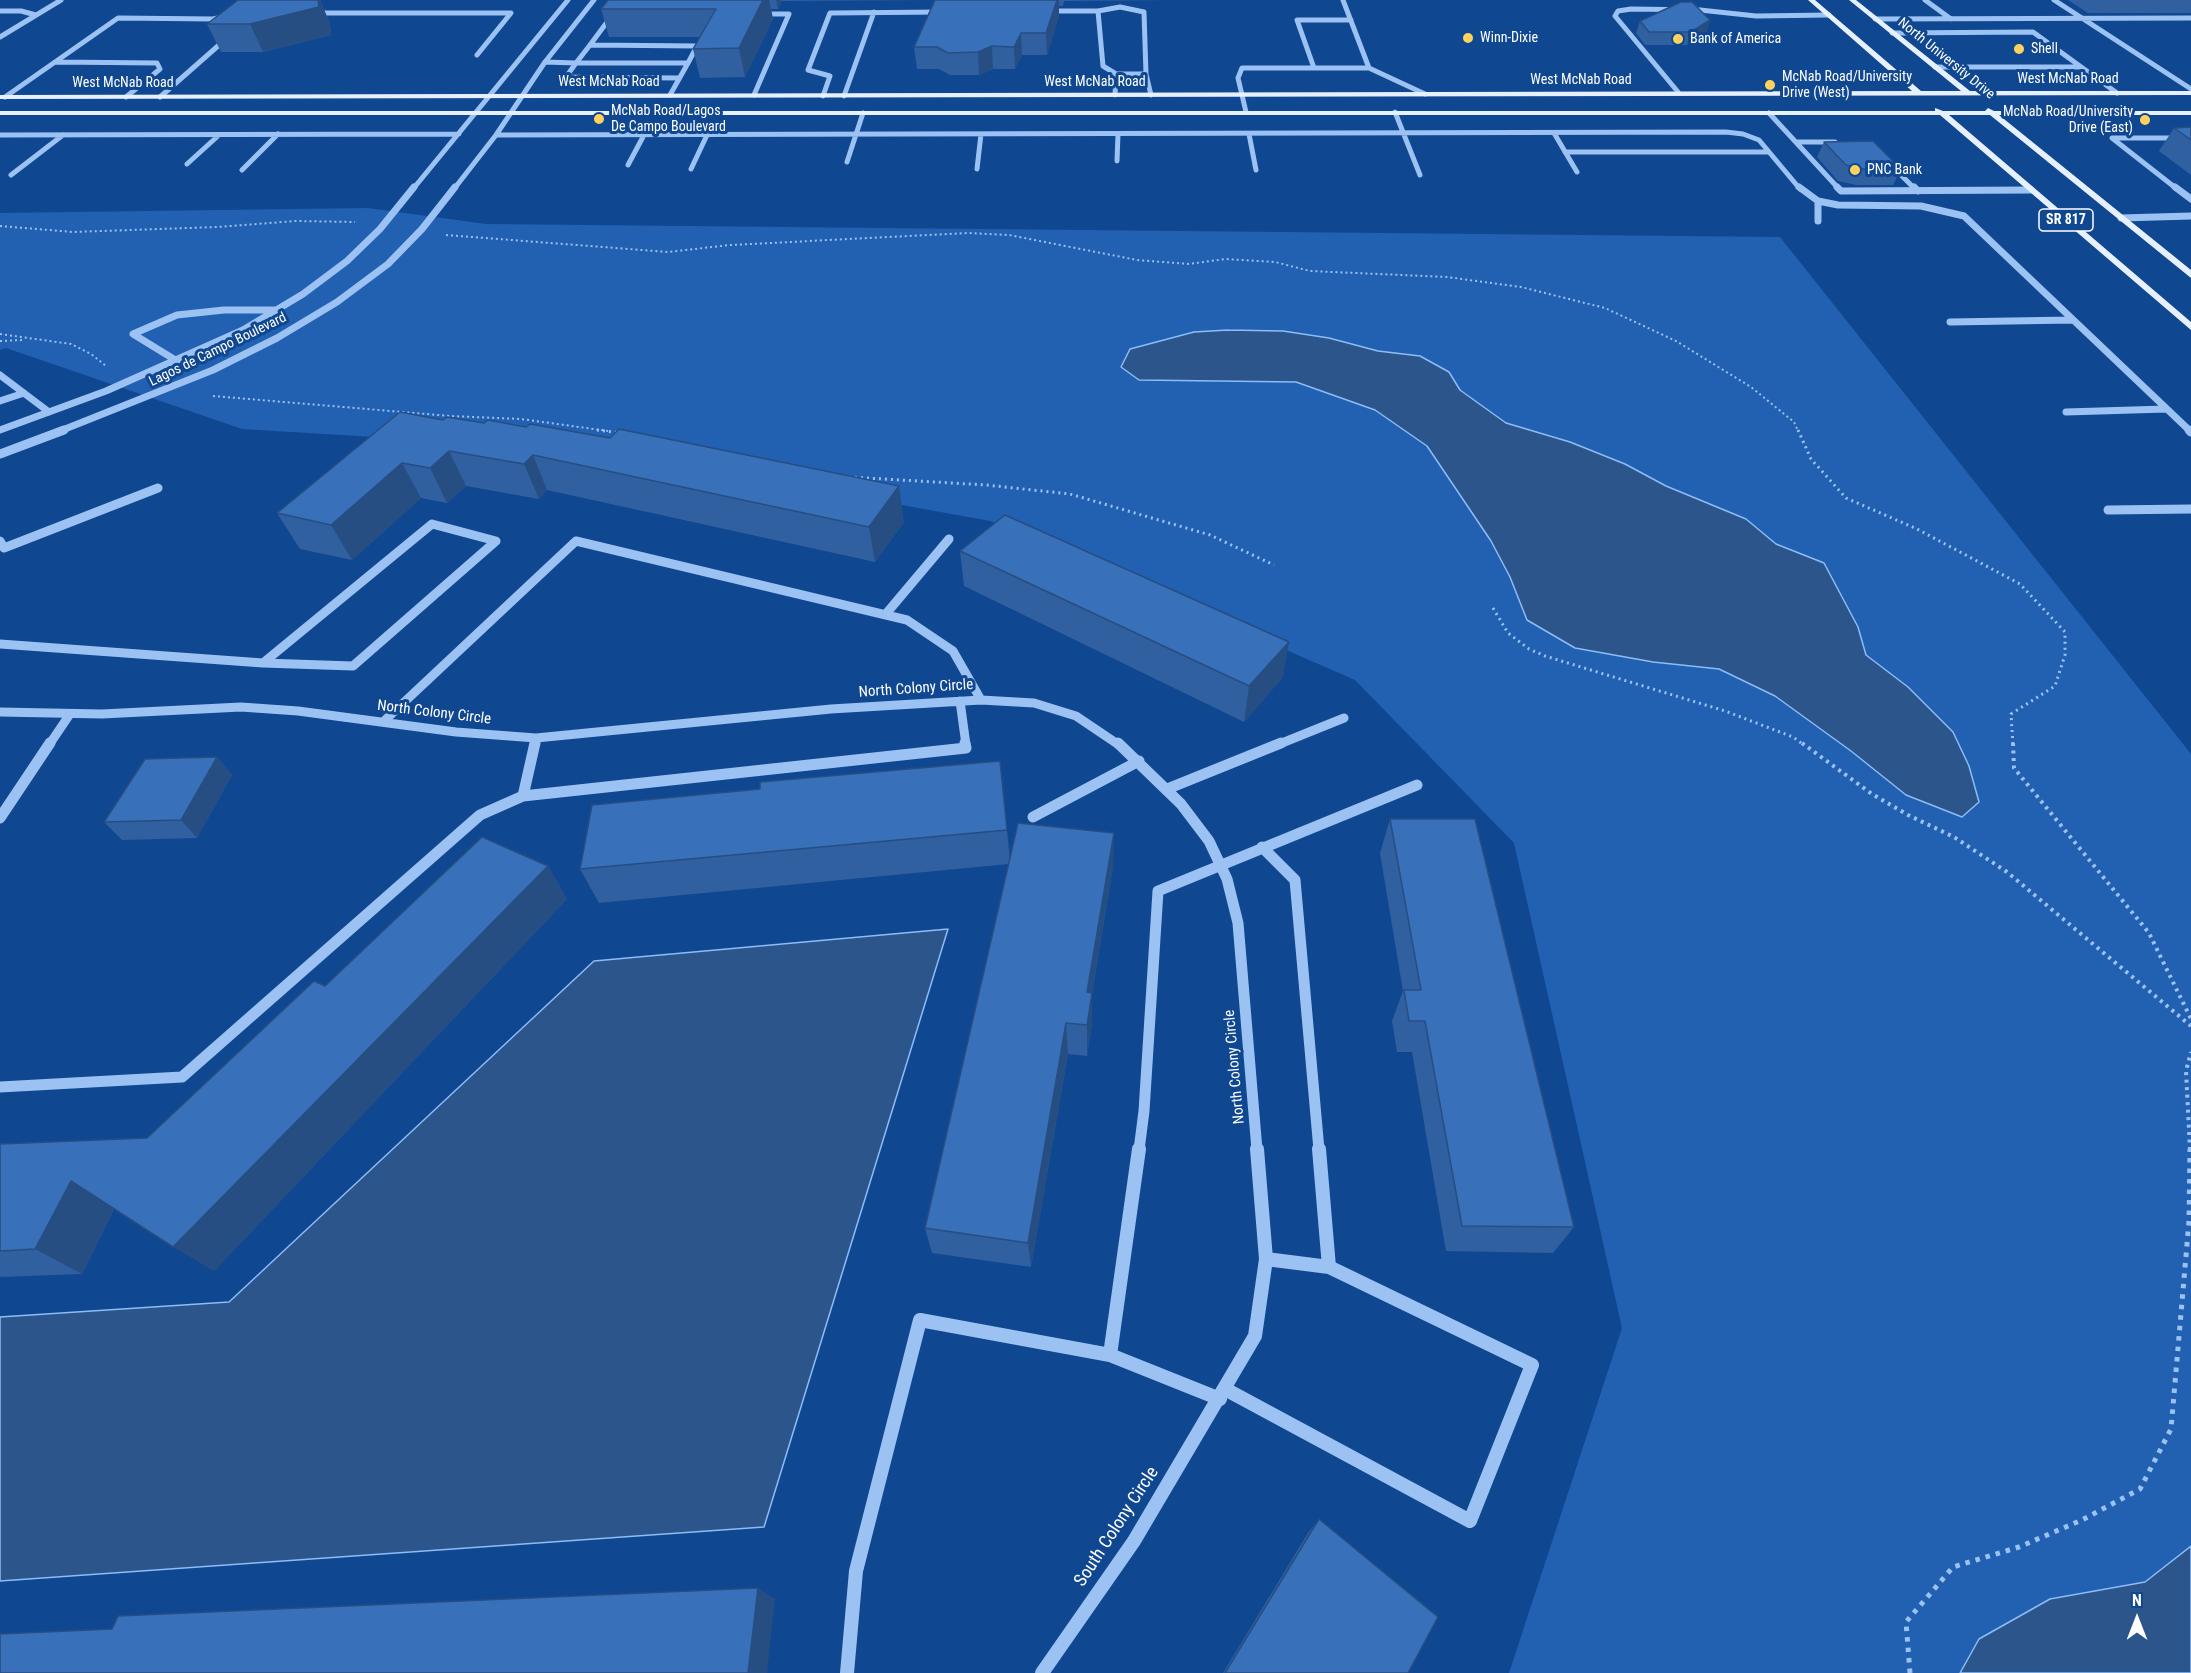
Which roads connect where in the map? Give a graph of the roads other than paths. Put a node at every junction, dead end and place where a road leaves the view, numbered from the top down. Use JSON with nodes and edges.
{"nodes":[{"id":1,"x":61,"y":0,"type":"edge"},
{"id":2,"x":248,"y":0,"type":"edge"},
{"id":3,"x":568,"y":0,"type":"edge"},
{"id":4,"x":594,"y":0,"type":"edge"},
{"id":5,"x":1343,"y":0,"type":"edge"},
{"id":6,"x":1811,"y":0,"type":"edge"},
{"id":7,"x":1852,"y":0,"type":"edge"},
{"id":8,"x":1925,"y":0,"type":"edge"},
{"id":9,"x":2054,"y":0,"type":"edge"},
{"id":10,"x":0,"y":11,"type":"edge"},
{"id":11,"x":1039,"y":11,"type":"edge"},
{"id":12,"x":1098,"y":11,"type":"junction"},
{"id":13,"x":874,"y":12,"type":"junction"},
{"id":14,"x":945,"y":12,"type":"edge"},
{"id":15,"x":303,"y":13,"type":"edge"},
{"id":16,"x":626,"y":14,"type":"edge"},
{"id":17,"x":754,"y":14,"type":"edge"},
{"id":18,"x":36,"y":15,"type":"junction"},
{"id":19,"x":1829,"y":15,"type":"junction"},
{"id":20,"x":2083,"y":18,"type":"junction"},
{"id":21,"x":2191,"y":18,"type":"edge"},
{"id":22,"x":1875,"y":19,"type":"junction"},
{"id":23,"x":1951,"y":19,"type":"junction"},
{"id":24,"x":1351,"y":20,"type":"junction"},
{"id":25,"x":233,"y":32,"type":"edge"},
{"id":26,"x":1892,"y":33,"type":"junction"},
{"id":27,"x":0,"y":38,"type":"edge"},
{"id":28,"x":590,"y":45,"type":"junction"},
{"id":29,"x":477,"y":55,"type":"dead end"},
{"id":30,"x":55,"y":62,"type":"junction"},
{"id":31,"x":545,"y":62,"type":"junction"},
{"id":32,"x":576,"y":63,"type":"junction"},
{"id":33,"x":687,"y":63,"type":"junction"},
{"id":34,"x":1935,"y":67,"type":"junction"},
{"id":35,"x":1314,"y":68,"type":"junction"},
{"id":36,"x":1369,"y":68,"type":"junction"},
{"id":37,"x":2081,"y":68,"type":"junction"},
{"id":38,"x":1116,"y":74,"type":"junction"},
{"id":39,"x":1146,"y":74,"type":"junction"},
{"id":40,"x":853,"y":75,"type":"junction"},
{"id":41,"x":831,"y":76,"type":"junction"},
{"id":42,"x":679,"y":78,"type":"junction"},
{"id":43,"x":2191,"y":91,"type":"edge"},
{"id":44,"x":1678,"y":92,"type":"junction"},
{"id":45,"x":1917,"y":92,"type":"junction"},
{"id":46,"x":1966,"y":92,"type":"junction"},
{"id":47,"x":2117,"y":93,"type":"junction"},
{"id":48,"x":1425,"y":94,"type":"junction"},
{"id":49,"x":670,"y":95,"type":"junction"},
{"id":50,"x":980,"y":95,"type":"junction"},
{"id":51,"x":1115,"y":95,"type":"junction"},
{"id":52,"x":1151,"y":95,"type":"junction"},
{"id":53,"x":1241,"y":95,"type":"junction"},
{"id":54,"x":489,"y":96,"type":"junction"},
{"id":55,"x":521,"y":96,"type":"junction"},
{"id":56,"x":754,"y":96,"type":"junction"},
{"id":57,"x":823,"y":96,"type":"junction"},
{"id":58,"x":844,"y":96,"type":"junction"},
{"id":59,"x":2,"y":97,"type":"edge"},
{"id":60,"x":126,"y":97,"type":"junction"},
{"id":61,"x":160,"y":97,"type":"junction"},
{"id":62,"x":1975,"y":99,"type":"dead end"},
{"id":63,"x":1983,"y":106,"type":"dead end"},
{"id":64,"x":1246,"y":112,"type":"junction"},
{"id":65,"x":1395,"y":112,"type":"junction"},
{"id":66,"x":0,"y":113,"type":"edge"},
{"id":67,"x":477,"y":113,"type":"junction"},
{"id":68,"x":511,"y":113,"type":"junction"},
{"id":69,"x":863,"y":113,"type":"junction"},
{"id":70,"x":1769,"y":113,"type":"junction"},
{"id":71,"x":1942,"y":113,"type":"junction"},
{"id":72,"x":1992,"y":113,"type":"junction"},
{"id":73,"x":2191,"y":113,"type":"edge"},
{"id":74,"x":1554,"y":133,"type":"junction"},
{"id":75,"x":278,"y":134,"type":"junction"},
{"id":76,"x":459,"y":134,"type":"junction"},
{"id":77,"x":858,"y":134,"type":"junction"},
{"id":78,"x":981,"y":134,"type":"junction"},
{"id":79,"x":1118,"y":134,"type":"junction"},
{"id":80,"x":1249,"y":134,"type":"junction"},
{"id":81,"x":1404,"y":134,"type":"junction"},
{"id":82,"x":0,"y":135,"type":"edge"},
{"id":83,"x":63,"y":135,"type":"junction"},
{"id":84,"x":219,"y":135,"type":"junction"},
{"id":85,"x":496,"y":135,"type":"junction"},
{"id":86,"x":644,"y":135,"type":"junction"},
{"id":87,"x":707,"y":135,"type":"junction"},
{"id":88,"x":2191,"y":138,"type":"edge"},
{"id":89,"x":1796,"y":142,"type":"junction"},
{"id":90,"x":1843,"y":142,"type":"edge"},
{"id":91,"x":1565,"y":152,"type":"junction"},
{"id":92,"x":1769,"y":152,"type":"junction"},
{"id":93,"x":1884,"y":158,"type":"edge"},
{"id":94,"x":1117,"y":161,"type":"dead end"},
{"id":95,"x":847,"y":162,"type":"dead end"},
{"id":96,"x":187,"y":164,"type":"dead end"},
{"id":97,"x":628,"y":165,"type":"dead end"},
{"id":98,"x":691,"y":169,"type":"dead end"},
{"id":99,"x":977,"y":169,"type":"dead end"},
{"id":100,"x":242,"y":170,"type":"dead end"},
{"id":101,"x":1256,"y":170,"type":"dead end"},
{"id":102,"x":1577,"y":172,"type":"dead end"},
{"id":103,"x":12,"y":175,"type":"dead end"},
{"id":104,"x":1420,"y":176,"type":"dead end"},
{"id":105,"x":2031,"y":190,"type":"junction"},
{"id":106,"x":1918,"y":191,"type":"junction"},
{"id":107,"x":2189,"y":196,"type":"edge"},
{"id":108,"x":1818,"y":201,"type":"junction"},
{"id":109,"x":2191,"y":216,"type":"edge"},
{"id":110,"x":2121,"y":218,"type":"junction"},
{"id":111,"x":1818,"y":221,"type":"dead end"},
{"id":112,"x":2191,"y":275,"type":"edge"},
{"id":113,"x":276,"y":310,"type":"junction"},
{"id":114,"x":2072,"y":320,"type":"junction"},
{"id":115,"x":1950,"y":321,"type":"dead end"},
{"id":116,"x":2191,"y":327,"type":"edge"},
{"id":117,"x":177,"y":361,"type":"junction"},
{"id":118,"x":0,"y":375,"type":"edge"},
{"id":119,"x":24,"y":393,"type":"junction"},
{"id":120,"x":0,"y":401,"type":"edge"},
{"id":121,"x":2166,"y":410,"type":"junction"},
{"id":122,"x":49,"y":412,"type":"junction"},
{"id":123,"x":2066,"y":412,"type":"dead end"},
{"id":124,"x":0,"y":430,"type":"edge"},
{"id":125,"x":2191,"y":432,"type":"edge"},
{"id":126,"x":0,"y":454,"type":"edge"},
{"id":127,"x":158,"y":488,"type":"dead end"},
{"id":128,"x":2191,"y":509,"type":"edge"},
{"id":129,"x":2108,"y":510,"type":"dead end"},
{"id":130,"x":949,"y":539,"type":"dead end"},
{"id":131,"x":2,"y":546,"type":"edge"},
{"id":132,"x":885,"y":615,"type":"junction"},
{"id":133,"x":0,"y":644,"type":"edge"},
{"id":134,"x":263,"y":663,"type":"junction"},
{"id":135,"x":981,"y":700,"type":"junction"},
{"id":136,"x":960,"y":701,"type":"junction"},
{"id":137,"x":0,"y":712,"type":"edge"},
{"id":138,"x":70,"y":714,"type":"junction"},
{"id":139,"x":1344,"y":718,"type":"dead end"},
{"id":140,"x":382,"y":722,"type":"junction"},
{"id":141,"x":536,"y":738,"type":"junction"},
{"id":142,"x":1139,"y":761,"type":"junction"},
{"id":143,"x":1417,"y":785,"type":"dead end"},
{"id":144,"x":1167,"y":789,"type":"junction"},
{"id":145,"x":523,"y":796,"type":"junction"},
{"id":146,"x":1033,"y":817,"type":"dead end"},
{"id":147,"x":0,"y":818,"type":"edge"},
{"id":148,"x":1262,"y":847,"type":"junction"},
{"id":149,"x":1221,"y":864,"type":"junction"},
{"id":150,"x":0,"y":1087,"type":"edge"},
{"id":151,"x":1266,"y":1259,"type":"junction"},
{"id":152,"x":1329,"y":1268,"type":"junction"},
{"id":153,"x":1110,"y":1355,"type":"junction"},
{"id":154,"x":1222,"y":1394,"type":"junction"},
{"id":155,"x":847,"y":1673,"type":"edge"},
{"id":156,"x":1042,"y":1673,"type":"edge"}],
"edges":[{"from":1,"to":18,"type":"street"},
{"from":2,"to":30,"type":"street"},
{"from":3,"to":54,"type":"street","name":"Lagos de Campo Boulevard"},
{"from":4,"to":31,"type":"street","name":"Lagos de Campo Boulevard"},
{"from":5,"to":24,"type":"street"},
{"from":6,"to":19,"type":"main road","number":"SR 817"},
{"from":7,"to":22,"type":"main road","name":"North University Drive"},
{"from":8,"to":23,"type":"street"},
{"from":9,"to":20,"type":"street"},
{"from":10,"to":18,"type":"street"},
{"from":11,"to":12,"type":"street"},
{"from":12,"to":38,"type":"street"},
{"from":12,"to":39,"type":"street"},
{"from":13,"to":14,"type":"street"},
{"from":13,"to":40,"type":"street"},
{"from":13,"to":41,"type":"street"},
{"from":15,"to":29,"type":"street"},
{"from":16,"to":28,"type":"street"},
{"from":17,"to":56,"type":"street"},
{"from":18,"to":27,"type":"street"},
{"from":19,"to":44,"type":"street"},
{"from":19,"to":45,"type":"main road","number":"SR 817"},
{"from":20,"to":21,"type":"street"},
{"from":20,"to":23,"type":"street"},
{"from":20,"to":43,"type":"street"},
{"from":22,"to":23,"type":"street"},
{"from":22,"to":26,"type":"main road","name":"North University Drive"},
{"from":24,"to":35,"type":"street"},
{"from":24,"to":36,"type":"street"},
{"from":25,"to":61,"type":"street"},
{"from":26,"to":34,"type":"main road","name":"North University Drive"},
{"from":26,"to":37,"type":"street"},
{"from":28,"to":32,"type":"street"},
{"from":28,"to":33,"type":"street"},
{"from":30,"to":59,"type":"street"},
{"from":30,"to":60,"type":"street"},
{"from":31,"to":32,"type":"street"},
{"from":31,"to":55,"type":"street","name":"Lagos de Campo Boulevard"},
{"from":32,"to":33,"type":"street"},
{"from":32,"to":42,"type":"street"},
{"from":33,"to":42,"type":"street"},
{"from":34,"to":37,"type":"street"},
{"from":34,"to":46,"type":"main road","name":"North University Drive"},
{"from":35,"to":36,"type":"street"},
{"from":35,"to":53,"type":"street"},
{"from":36,"to":48,"type":"street"},
{"from":37,"to":47,"type":"street"},
{"from":38,"to":39,"type":"street"},
{"from":38,"to":51,"type":"street"},
{"from":39,"to":52,"type":"street"},
{"from":40,"to":41,"type":"street"},
{"from":40,"to":58,"type":"street"},
{"from":41,"to":57,"type":"street"},
{"from":42,"to":49,"type":"street"},
{"from":43,"to":47,"type":"main road","name":"West McNab Road"},
{"from":44,"to":45,"type":"main road","name":"West McNab Road"},
{"from":44,"to":48,"type":"main road","name":"West McNab Road"},
{"from":45,"to":46,"type":"main road","name":"West McNab Road"},
{"from":45,"to":71,"type":"main road","number":"SR 817"},
{"from":46,"to":47,"type":"main road","name":"West McNab Road"},
{"from":46,"to":62,"type":"main road","name":"North University Drive"},
{"from":48,"to":53,"type":"main road","name":"West McNab Road"},
{"from":49,"to":55,"type":"main road","name":"West McNab Road"},
{"from":49,"to":56,"type":"main road","name":"West McNab Road"},
{"from":50,"to":51,"type":"main road","name":"West McNab Road"},
{"from":50,"to":58,"type":"main road","name":"West McNab Road"},
{"from":50,"to":69,"type":"main road"},
{"from":51,"to":52,"type":"main road","name":"West McNab Road"},
{"from":52,"to":53,"type":"main road","name":"West McNab Road"},
{"from":53,"to":64,"type":"street"},
{"from":54,"to":55,"type":"main road","name":"West McNab Road"},
{"from":54,"to":61,"type":"main road","name":"West McNab Road"},
{"from":54,"to":67,"type":"street","name":"Lagos de Campo Boulevard"},
{"from":55,"to":68,"type":"street","name":"Lagos de Campo Boulevard"},
{"from":56,"to":57,"type":"main road","name":"West McNab Road"},
{"from":57,"to":58,"type":"main road","name":"West McNab Road"},
{"from":59,"to":60,"type":"main road","name":"West McNab Road"},
{"from":60,"to":61,"type":"main road","name":"West McNab Road"},
{"from":63,"to":72,"type":"main road","name":"North University Drive","number":"SR 817"},
{"from":64,"to":65,"type":"main road","name":"West McNab Road"},
{"from":64,"to":69,"type":"main road","name":"West McNab Road"},
{"from":65,"to":70,"type":"main road","name":"West McNab Road"},
{"from":65,"to":81,"type":"street"},
{"from":66,"to":67,"type":"main road","name":"West McNab Road"},
{"from":67,"to":68,"type":"main road","name":"West McNab Road"},
{"from":67,"to":76,"type":"street","name":"Lagos de Campo Boulevard"},
{"from":68,"to":69,"type":"main road","name":"West McNab Road"},
{"from":68,"to":85,"type":"street","name":"Lagos de Campo Boulevard"},
{"from":69,"to":77,"type":"street"},
{"from":70,"to":71,"type":"main road","name":"West McNab Road"},
{"from":70,"to":89,"type":"street"},
{"from":71,"to":72,"type":"main road","name":"West McNab Road"},
{"from":71,"to":105,"type":"main road","number":"SR 817"},
{"from":72,"to":73,"type":"main road","name":"West McNab Road"},
{"from":72,"to":110,"type":"main road","name":"North University Drive","number":"SR 817"},
{"from":74,"to":81,"type":"street"},
{"from":74,"to":91,"type":"street"},
{"from":74,"to":92,"type":"street"},
{"from":75,"to":76,"type":"street"},
{"from":75,"to":84,"type":"street"},
{"from":75,"to":100,"type":"street"},
{"from":76,"to":113,"type":"street","name":"Lagos de Campo Boulevard"},
{"from":77,"to":78,"type":"street"},
{"from":77,"to":87,"type":"street"},
{"from":77,"to":95,"type":"street"},
{"from":78,"to":79,"type":"street"},
{"from":78,"to":99,"type":"street"},
{"from":79,"to":80,"type":"street"},
{"from":79,"to":94,"type":"street"},
{"from":80,"to":81,"type":"street"},
{"from":80,"to":101,"type":"street"},
{"from":81,"to":104,"type":"street"},
{"from":82,"to":83,"type":"street"},
{"from":83,"to":84,"type":"street"},
{"from":83,"to":103,"type":"street"},
{"from":84,"to":96,"type":"street"},
{"from":85,"to":86,"type":"street"},
{"from":85,"to":126,"type":"street","name":"Lagos de Campo Boulevard"},
{"from":86,"to":87,"type":"street"},
{"from":86,"to":97,"type":"street"},
{"from":87,"to":98,"type":"street"},
{"from":88,"to":107,"type":"street"},
{"from":89,"to":90,"type":"street"},
{"from":89,"to":106,"type":"street"},
{"from":91,"to":92,"type":"street"},
{"from":91,"to":102,"type":"street"},
{"from":92,"to":108,"type":"street"},
{"from":93,"to":106,"type":"street"},
{"from":105,"to":106,"type":"street"},
{"from":105,"to":116,"type":"main road","number":"SR 817"},
{"from":108,"to":111,"type":"street"},
{"from":108,"to":114,"type":"street"},
{"from":109,"to":110,"type":"street"},
{"from":110,"to":112,"type":"main road","name":"North University Drive","number":"SR 817"},
{"from":113,"to":117,"type":"street","name":"Lagos de Campo Boulevard"},
{"from":113,"to":117,"type":"street"},
{"from":114,"to":115,"type":"street"},
{"from":114,"to":121,"type":"street"},
{"from":117,"to":122,"type":"street","name":"Lagos de Campo Boulevard"},
{"from":118,"to":119,"type":"street"},
{"from":119,"to":120,"type":"street"},
{"from":119,"to":122,"type":"street"},
{"from":121,"to":123,"type":"street"},
{"from":121,"to":125,"type":"street"},
{"from":122,"to":124,"type":"street","name":"Lagos de Campo Boulevard"},
{"from":127,"to":131,"type":"street"},
{"from":128,"to":129,"type":"street"},
{"from":130,"to":132,"type":"street"},
{"from":132,"to":135,"type":"street"},
{"from":132,"to":140,"type":"street"},
{"from":133,"to":134,"type":"street"},
{"from":134,"to":134,"type":"street"},
{"from":135,"to":136,"type":"street","name":"North Colony Circle"},
{"from":135,"to":142,"type":"street","name":"North Colony Circle"},
{"from":136,"to":141,"type":"street","name":"North Colony Circle"},
{"from":136,"to":145,"type":"street"},
{"from":137,"to":138,"type":"street","name":"North Colony Circle"},
{"from":138,"to":140,"type":"street","name":"North Colony Circle"},
{"from":138,"to":147,"type":"street"},
{"from":139,"to":144,"type":"street"},
{"from":140,"to":141,"type":"street","name":"North Colony Circle"},
{"from":141,"to":145,"type":"street"},
{"from":142,"to":144,"type":"street","name":"North Colony Circle"},
{"from":142,"to":146,"type":"street"},
{"from":143,"to":148,"type":"street"},
{"from":144,"to":149,"type":"street","name":"North Colony Circle"},
{"from":145,"to":150,"type":"street"},
{"from":148,"to":149,"type":"street"},
{"from":148,"to":152,"type":"street"},
{"from":149,"to":151,"type":"street","name":"North Colony Circle"},
{"from":149,"to":153,"type":"street"},
{"from":151,"to":152,"type":"street"},
{"from":151,"to":154,"type":"street","name":"North Colony Circle"},
{"from":152,"to":154,"type":"street"},
{"from":153,"to":154,"type":"street"},
{"from":153,"to":155,"type":"street"},
{"from":154,"to":156,"type":"street","name":"South Colony Circle"}]}
